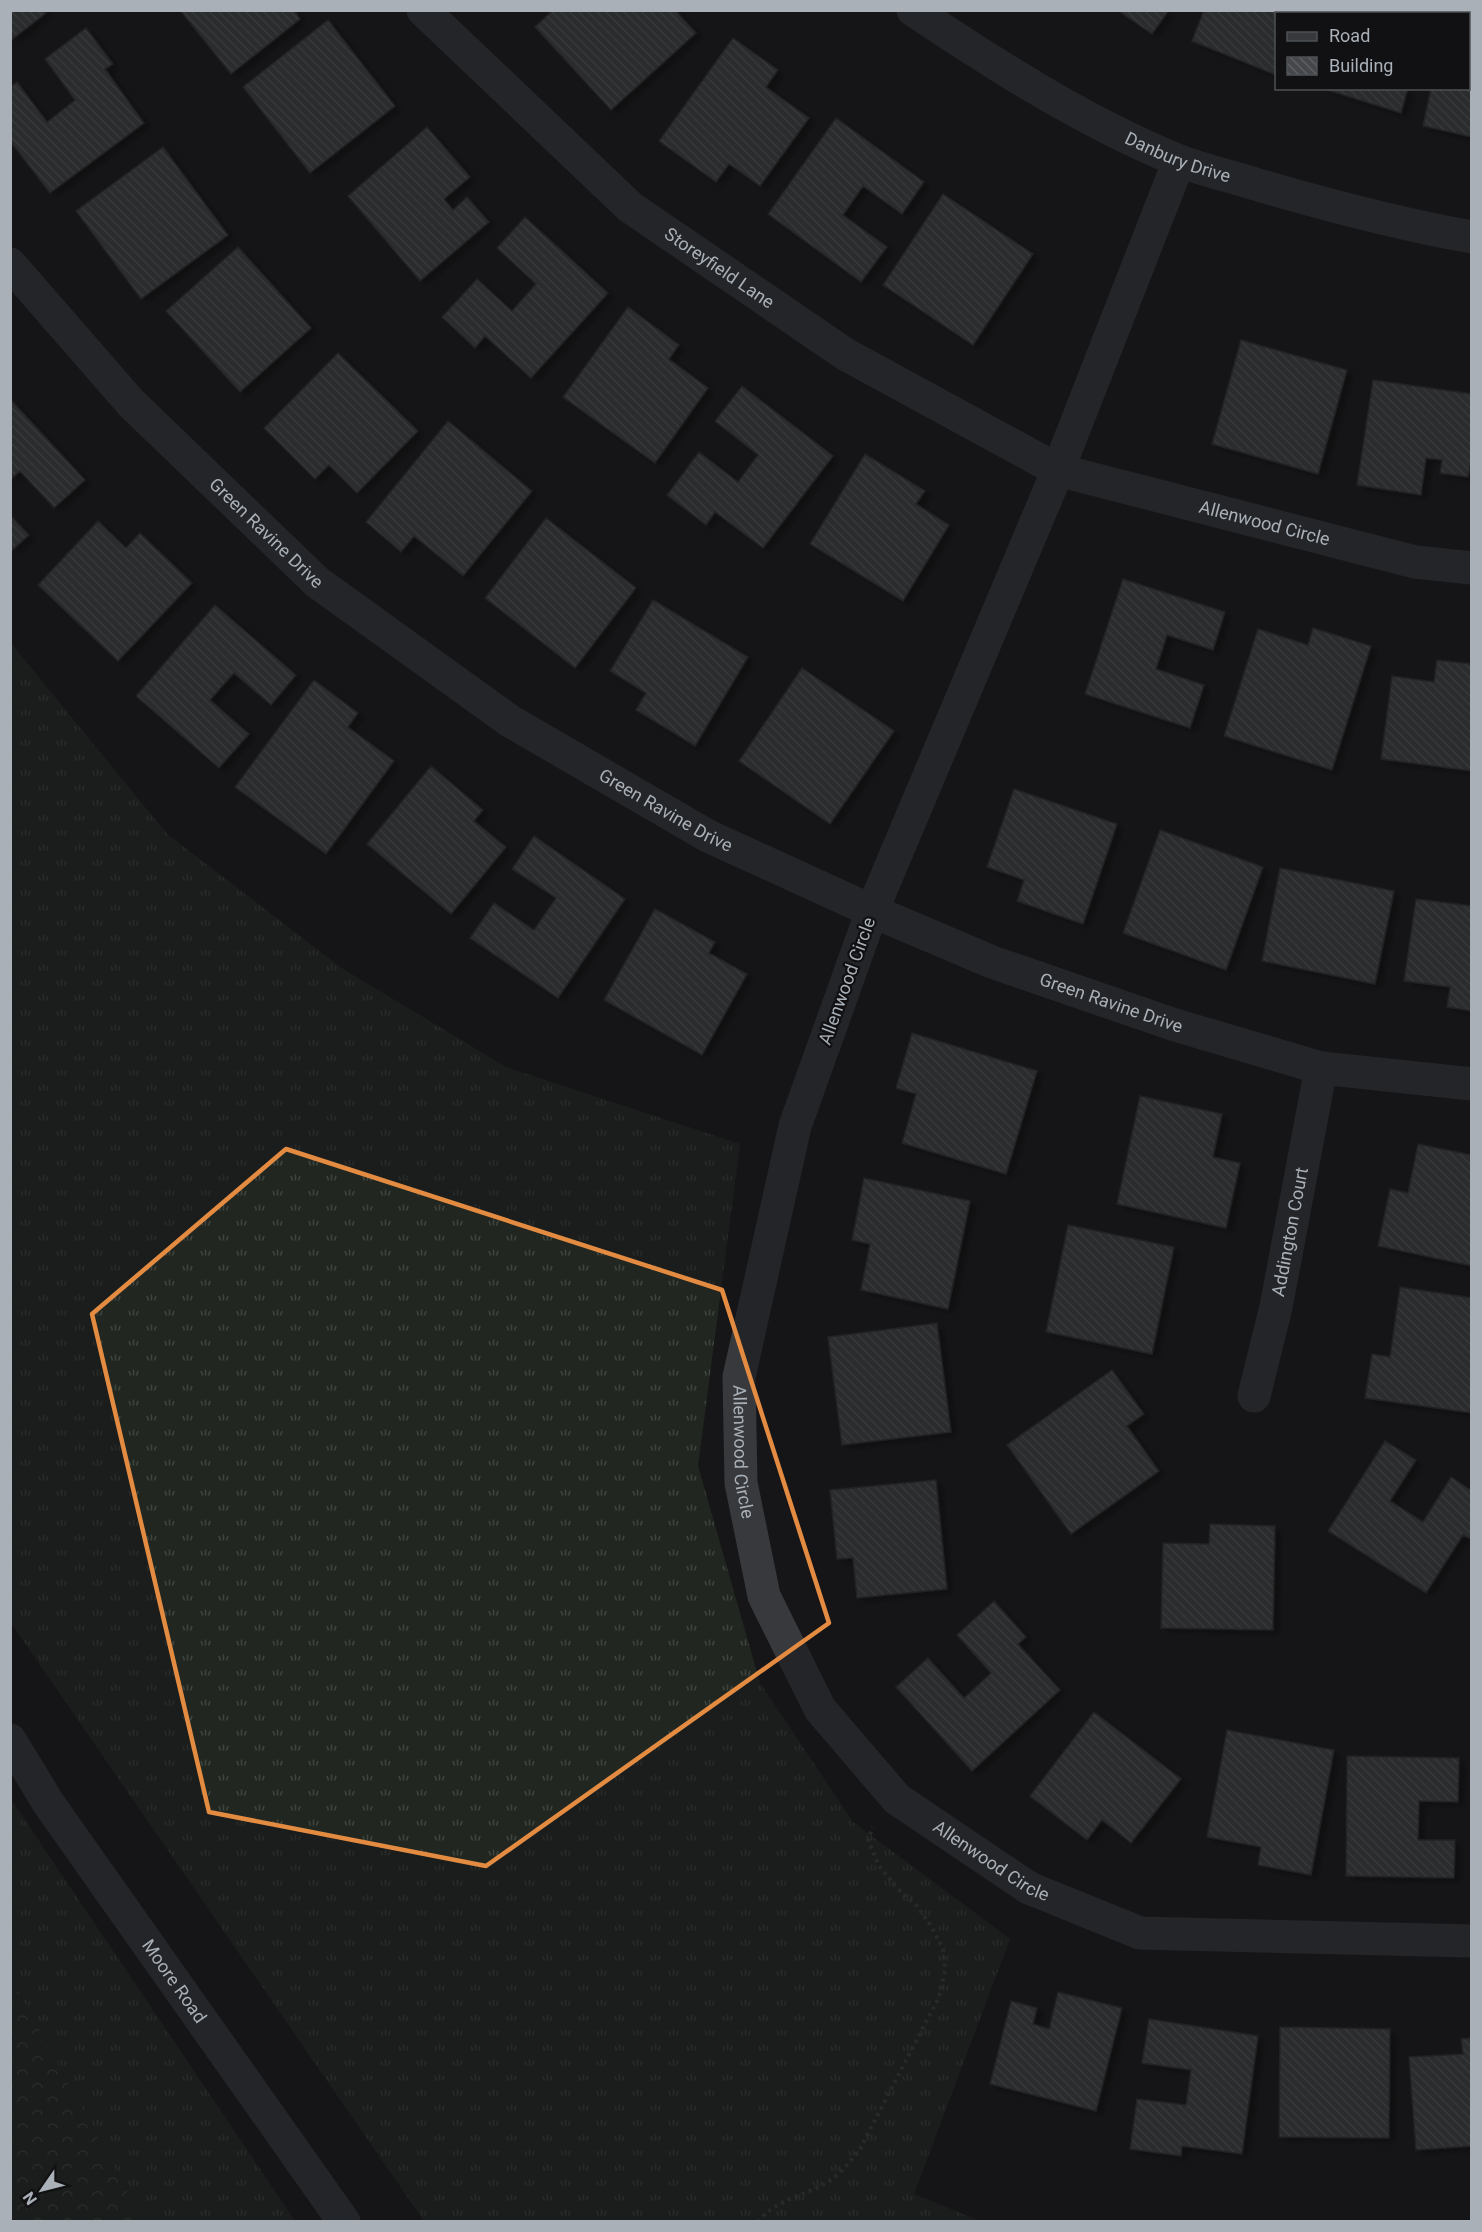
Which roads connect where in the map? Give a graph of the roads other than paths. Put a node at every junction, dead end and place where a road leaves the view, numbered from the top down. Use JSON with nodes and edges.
{"nodes":[{"id":1,"x":423,"y":10,"type":"edge"},
{"id":2,"x":913,"y":10,"type":"edge"},
{"id":3,"x":1179,"y":161,"type":"junction"},
{"id":4,"x":1472,"y":237,"type":"edge"},
{"id":5,"x":10,"y":264,"type":"edge"},
{"id":6,"x":1058,"y":470,"type":"junction"},
{"id":7,"x":1472,"y":568,"type":"edge"},
{"id":8,"x":872,"y":911,"type":"junction"},
{"id":9,"x":1321,"y":1068,"type":"junction"},
{"id":10,"x":1472,"y":1084,"type":"edge"},
{"id":11,"x":1254,"y":1396,"type":"dead end"},
{"id":12,"x":10,"y":1740,"type":"edge"},
{"id":13,"x":1472,"y":1941,"type":"edge"},
{"id":14,"x":344,"y":2222,"type":"edge"}],
"edges":[{"from":1,"to":6,"type":"street","name":"Storeyfield Lane"},
{"from":2,"to":3,"type":"street","name":"Danbury Drive"},
{"from":3,"to":4,"type":"street","name":"Danbury Drive"},
{"from":3,"to":6,"type":"street","name":"Allenwood Circle"},
{"from":5,"to":8,"type":"street","name":"Green Ravine Drive"},
{"from":6,"to":7,"type":"street","name":"Allenwood Circle"},
{"from":6,"to":8,"type":"street","name":"Allenwood Circle"},
{"from":8,"to":9,"type":"street","name":"Green Ravine Drive"},
{"from":8,"to":13,"type":"street","name":"Allenwood Circle"},
{"from":9,"to":10,"type":"street","name":"Green Ravine Drive"},
{"from":9,"to":11,"type":"street","name":"Addington Court"},
{"from":12,"to":14,"type":"street","name":"Moore Road"}]}
